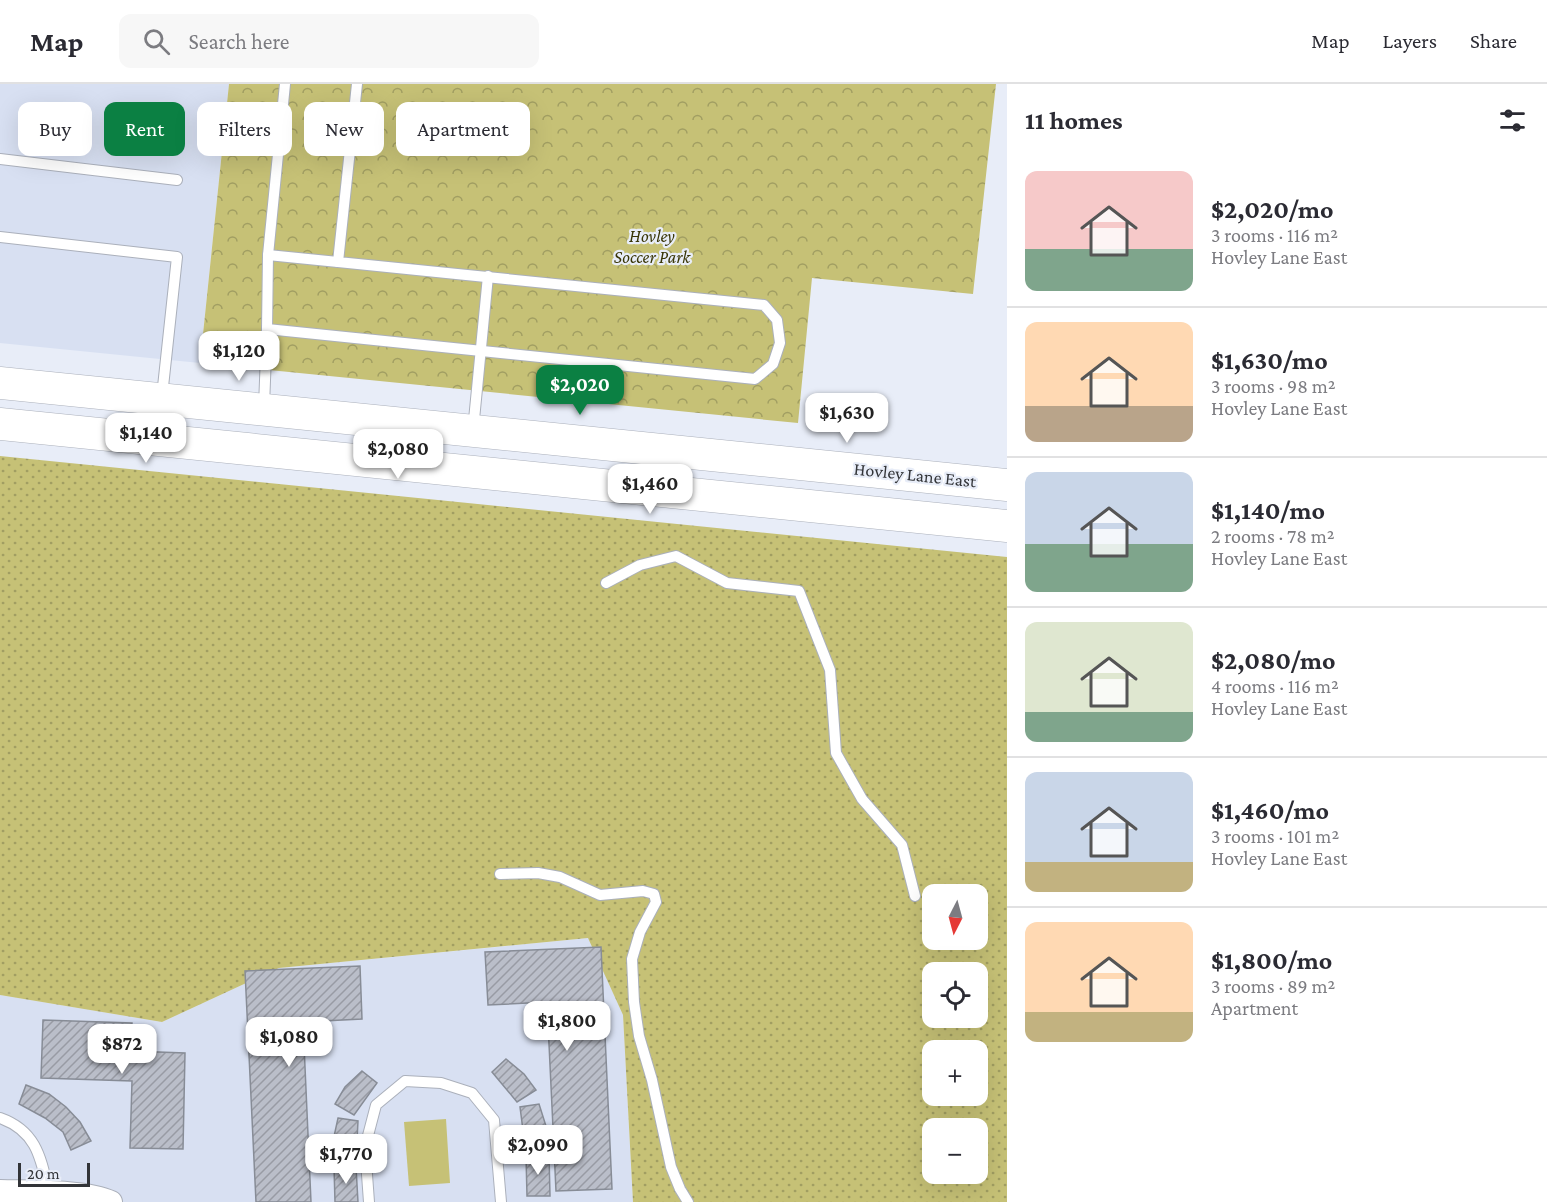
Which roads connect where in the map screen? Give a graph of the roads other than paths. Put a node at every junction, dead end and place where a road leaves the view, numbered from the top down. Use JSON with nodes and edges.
{"nodes":[{"id":1,"x":285,"y":84,"type":"edge"},
{"id":2,"x":357,"y":84,"type":"edge"},
{"id":3,"x":0,"y":159,"type":"edge"},
{"id":4,"x":177,"y":180,"type":"dead end"},
{"id":5,"x":0,"y":237,"type":"edge"},
{"id":6,"x":268,"y":255,"type":"junction"},
{"id":7,"x":338,"y":262,"type":"junction"},
{"id":8,"x":488,"y":276,"type":"junction"},
{"id":9,"x":267,"y":329,"type":"junction"},
{"id":10,"x":480,"y":352,"type":"junction"},
{"id":11,"x":0,"y":383,"type":"edge"},
{"id":12,"x":161,"y":399,"type":"junction"},
{"id":13,"x":264,"y":409,"type":"junction"},
{"id":14,"x":0,"y":424,"type":"edge"},
{"id":15,"x":473,"y":430,"type":"junction"},
{"id":16,"x":298,"y":454,"type":"junction"},
{"id":17,"x":1007,"y":485,"type":"edge"},
{"id":18,"x":1007,"y":526,"type":"edge"},
{"id":19,"x":606,"y":583,"type":"dead end"},
{"id":20,"x":500,"y":874,"type":"dead end"},
{"id":21,"x":915,"y":896,"type":"dead end"},
{"id":22,"x":0,"y":1118,"type":"edge"},
{"id":23,"x":0,"y":1191,"type":"edge"},
{"id":24,"x":49,"y":1197,"type":"edge"},
{"id":25,"x":111,"y":1202,"type":"edge"},
{"id":26,"x":369,"y":1202,"type":"edge"},
{"id":27,"x":501,"y":1202,"type":"edge"},
{"id":28,"x":688,"y":1202,"type":"edge"}],
"edges":[{"from":1,"to":6,"type":"lane"},
{"from":2,"to":7,"type":"lane"},
{"from":3,"to":4,"type":"lane"},
{"from":5,"to":12,"type":"lane"},
{"from":6,"to":7,"type":"lane"},
{"from":6,"to":9,"type":"lane"},
{"from":7,"to":8,"type":"lane"},
{"from":8,"to":10,"type":"lane"},
{"from":8,"to":10,"type":"lane"},
{"from":9,"to":10,"type":"lane"},
{"from":9,"to":13,"type":"lane"},
{"from":10,"to":15,"type":"lane"},
{"from":11,"to":12,"type":"street","name":"Hovley Lane East"},
{"from":12,"to":13,"type":"street","name":"Hovley Lane East"},
{"from":13,"to":15,"type":"street","name":"Hovley Lane East"},
{"from":14,"to":16,"type":"street"},
{"from":15,"to":16,"type":"street"},
{"from":15,"to":17,"type":"street","name":"Hovley Lane East"},
{"from":16,"to":18,"type":"street"},
{"from":19,"to":21,"type":"lane"},
{"from":20,"to":28,"type":"lane"},
{"from":22,"to":24,"type":"lane"},
{"from":23,"to":24,"type":"street"},
{"from":24,"to":25,"type":"street"},
{"from":26,"to":27,"type":"lane"}]}
